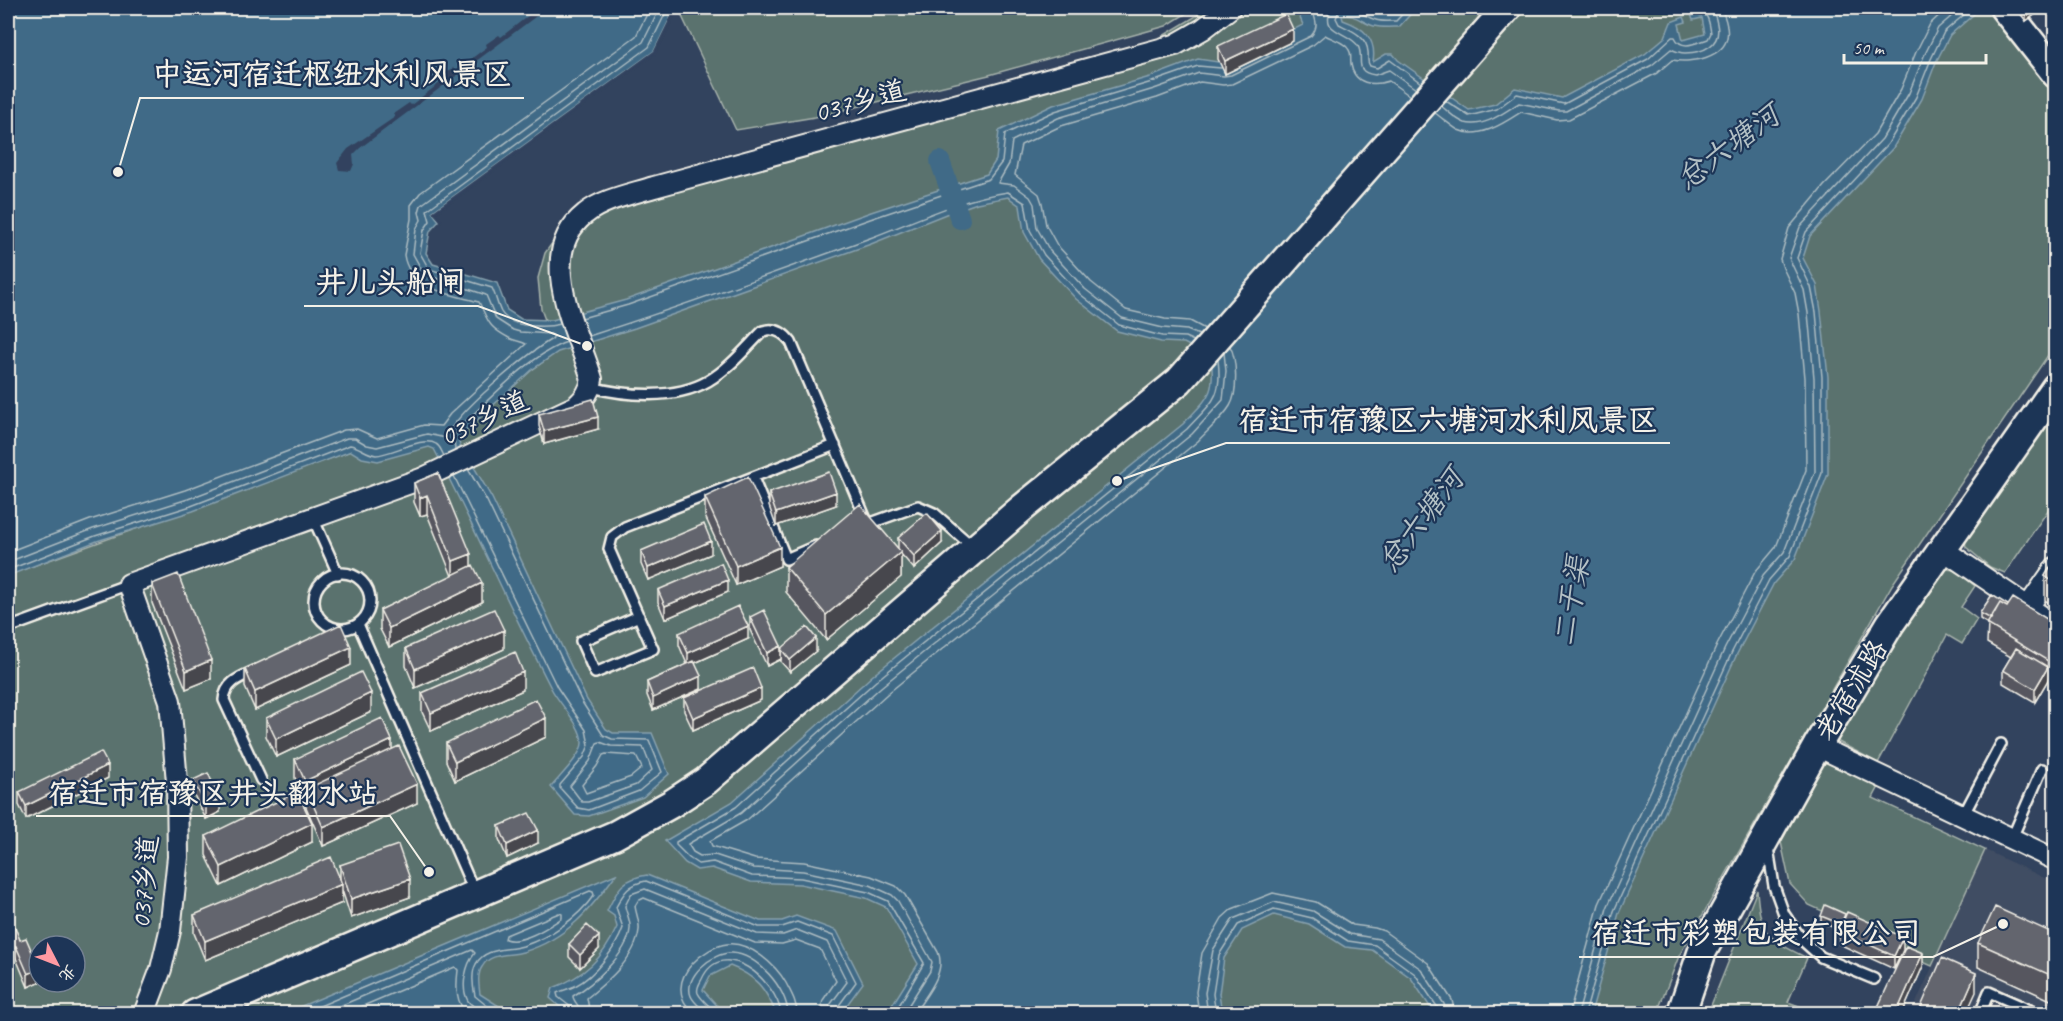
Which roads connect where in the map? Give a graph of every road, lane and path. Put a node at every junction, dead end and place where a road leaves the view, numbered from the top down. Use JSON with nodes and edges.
{"nodes":[{"id":1,"x":1230,"y":8,"type":"edge"},
{"id":2,"x":1507,"y":8,"type":"edge"},
{"id":3,"x":2011,"y":16,"type":"edge"},
{"id":4,"x":2055,"y":74,"type":"edge"},
{"id":5,"x":590,"y":379,"type":"junction"},
{"id":6,"x":2055,"y":387,"type":"edge"},
{"id":7,"x":835,"y":445,"type":"junction"},
{"id":8,"x":753,"y":477,"type":"junction"},
{"id":9,"x":313,"y":518,"type":"junction"},
{"id":10,"x":868,"y":524,"type":"junction"},
{"id":11,"x":858,"y":528,"type":"edge"},
{"id":12,"x":827,"y":541,"type":"edge"},
{"id":13,"x":975,"y":548,"type":"junction"},
{"id":14,"x":1942,"y":549,"type":"junction"},
{"id":15,"x":2055,"y":567,"type":"edge"},
{"id":16,"x":338,"y":574,"type":"junction"},
{"id":17,"x":129,"y":584,"type":"junction"},
{"id":18,"x":2028,"y":607,"type":"junction"},
{"id":19,"x":639,"y":616,"type":"junction"},
{"id":20,"x":358,"y":624,"type":"junction"},
{"id":21,"x":2055,"y":626,"type":"edge"},
{"id":22,"x":8,"y":628,"type":"edge"},
{"id":23,"x":339,"y":629,"type":"junction"},
{"id":24,"x":328,"y":634,"type":"edge"},
{"id":25,"x":267,"y":664,"type":"edge"},
{"id":26,"x":2001,"y":744,"type":"dead end"},
{"id":27,"x":1817,"y":746,"type":"junction"},
{"id":28,"x":2042,"y":769,"type":"dead end"},
{"id":29,"x":261,"y":780,"type":"dead end"},
{"id":30,"x":1964,"y":814,"type":"junction"},
{"id":31,"x":1767,"y":837,"type":"junction"},
{"id":32,"x":2012,"y":838,"type":"junction"},
{"id":33,"x":2055,"y":860,"type":"edge"},
{"id":34,"x":475,"y":893,"type":"junction"},
{"id":35,"x":1874,"y":979,"type":"dead end"},
{"id":36,"x":144,"y":1014,"type":"edge"},
{"id":37,"x":195,"y":1014,"type":"edge"},
{"id":38,"x":1682,"y":1014,"type":"edge"},
{"id":39,"x":1980,"y":1014,"type":"edge"},
{"id":40,"x":2039,"y":1014,"type":"edge"}],
"edges":[{"from":1,"to":5,"type":"street","name":"037乡道"},
{"from":2,"to":13,"type":"street"},
{"from":3,"to":4,"type":"street"},
{"from":5,"to":7,"type":"lane"},
{"from":5,"to":9,"type":"street","name":"037乡道"},
{"from":6,"to":14,"type":"street","name":"老宿沭路"},
{"from":7,"to":8,"type":"lane"},
{"from":7,"to":10,"type":"lane"},
{"from":8,"to":12,"type":"lane"},
{"from":8,"to":19,"type":"lane"},
{"from":9,"to":16,"type":"lane"},
{"from":9,"to":17,"type":"street","name":"037乡道"},
{"from":10,"to":11,"type":"lane"},
{"from":10,"to":13,"type":"lane"},
{"from":13,"to":34,"type":"street"},
{"from":14,"to":18,"type":"street"},
{"from":14,"to":27,"type":"street","name":"老宿沭路"},
{"from":15,"to":18,"type":"street"},
{"from":16,"to":20,"type":"lane"},
{"from":16,"to":23,"type":"lane"},
{"from":17,"to":22,"type":"lane"},
{"from":17,"to":36,"type":"street","name":"037乡道"},
{"from":18,"to":21,"type":"street"},
{"from":19,"to":19,"type":"lane"},
{"from":20,"to":23,"type":"lane"},
{"from":20,"to":34,"type":"lane"},
{"from":23,"to":24,"type":"lane"},
{"from":25,"to":29,"type":"lane"},
{"from":26,"to":30,"type":"lane"},
{"from":27,"to":30,"type":"street"},
{"from":27,"to":31,"type":"street","name":"老宿沭路"},
{"from":28,"to":32,"type":"lane"},
{"from":30,"to":32,"type":"street"},
{"from":31,"to":35,"type":"lane"},
{"from":31,"to":38,"type":"street","name":"老宿沭路"},
{"from":32,"to":33,"type":"street"},
{"from":34,"to":37,"type":"street"},
{"from":39,"to":40,"type":"lane"}]}
